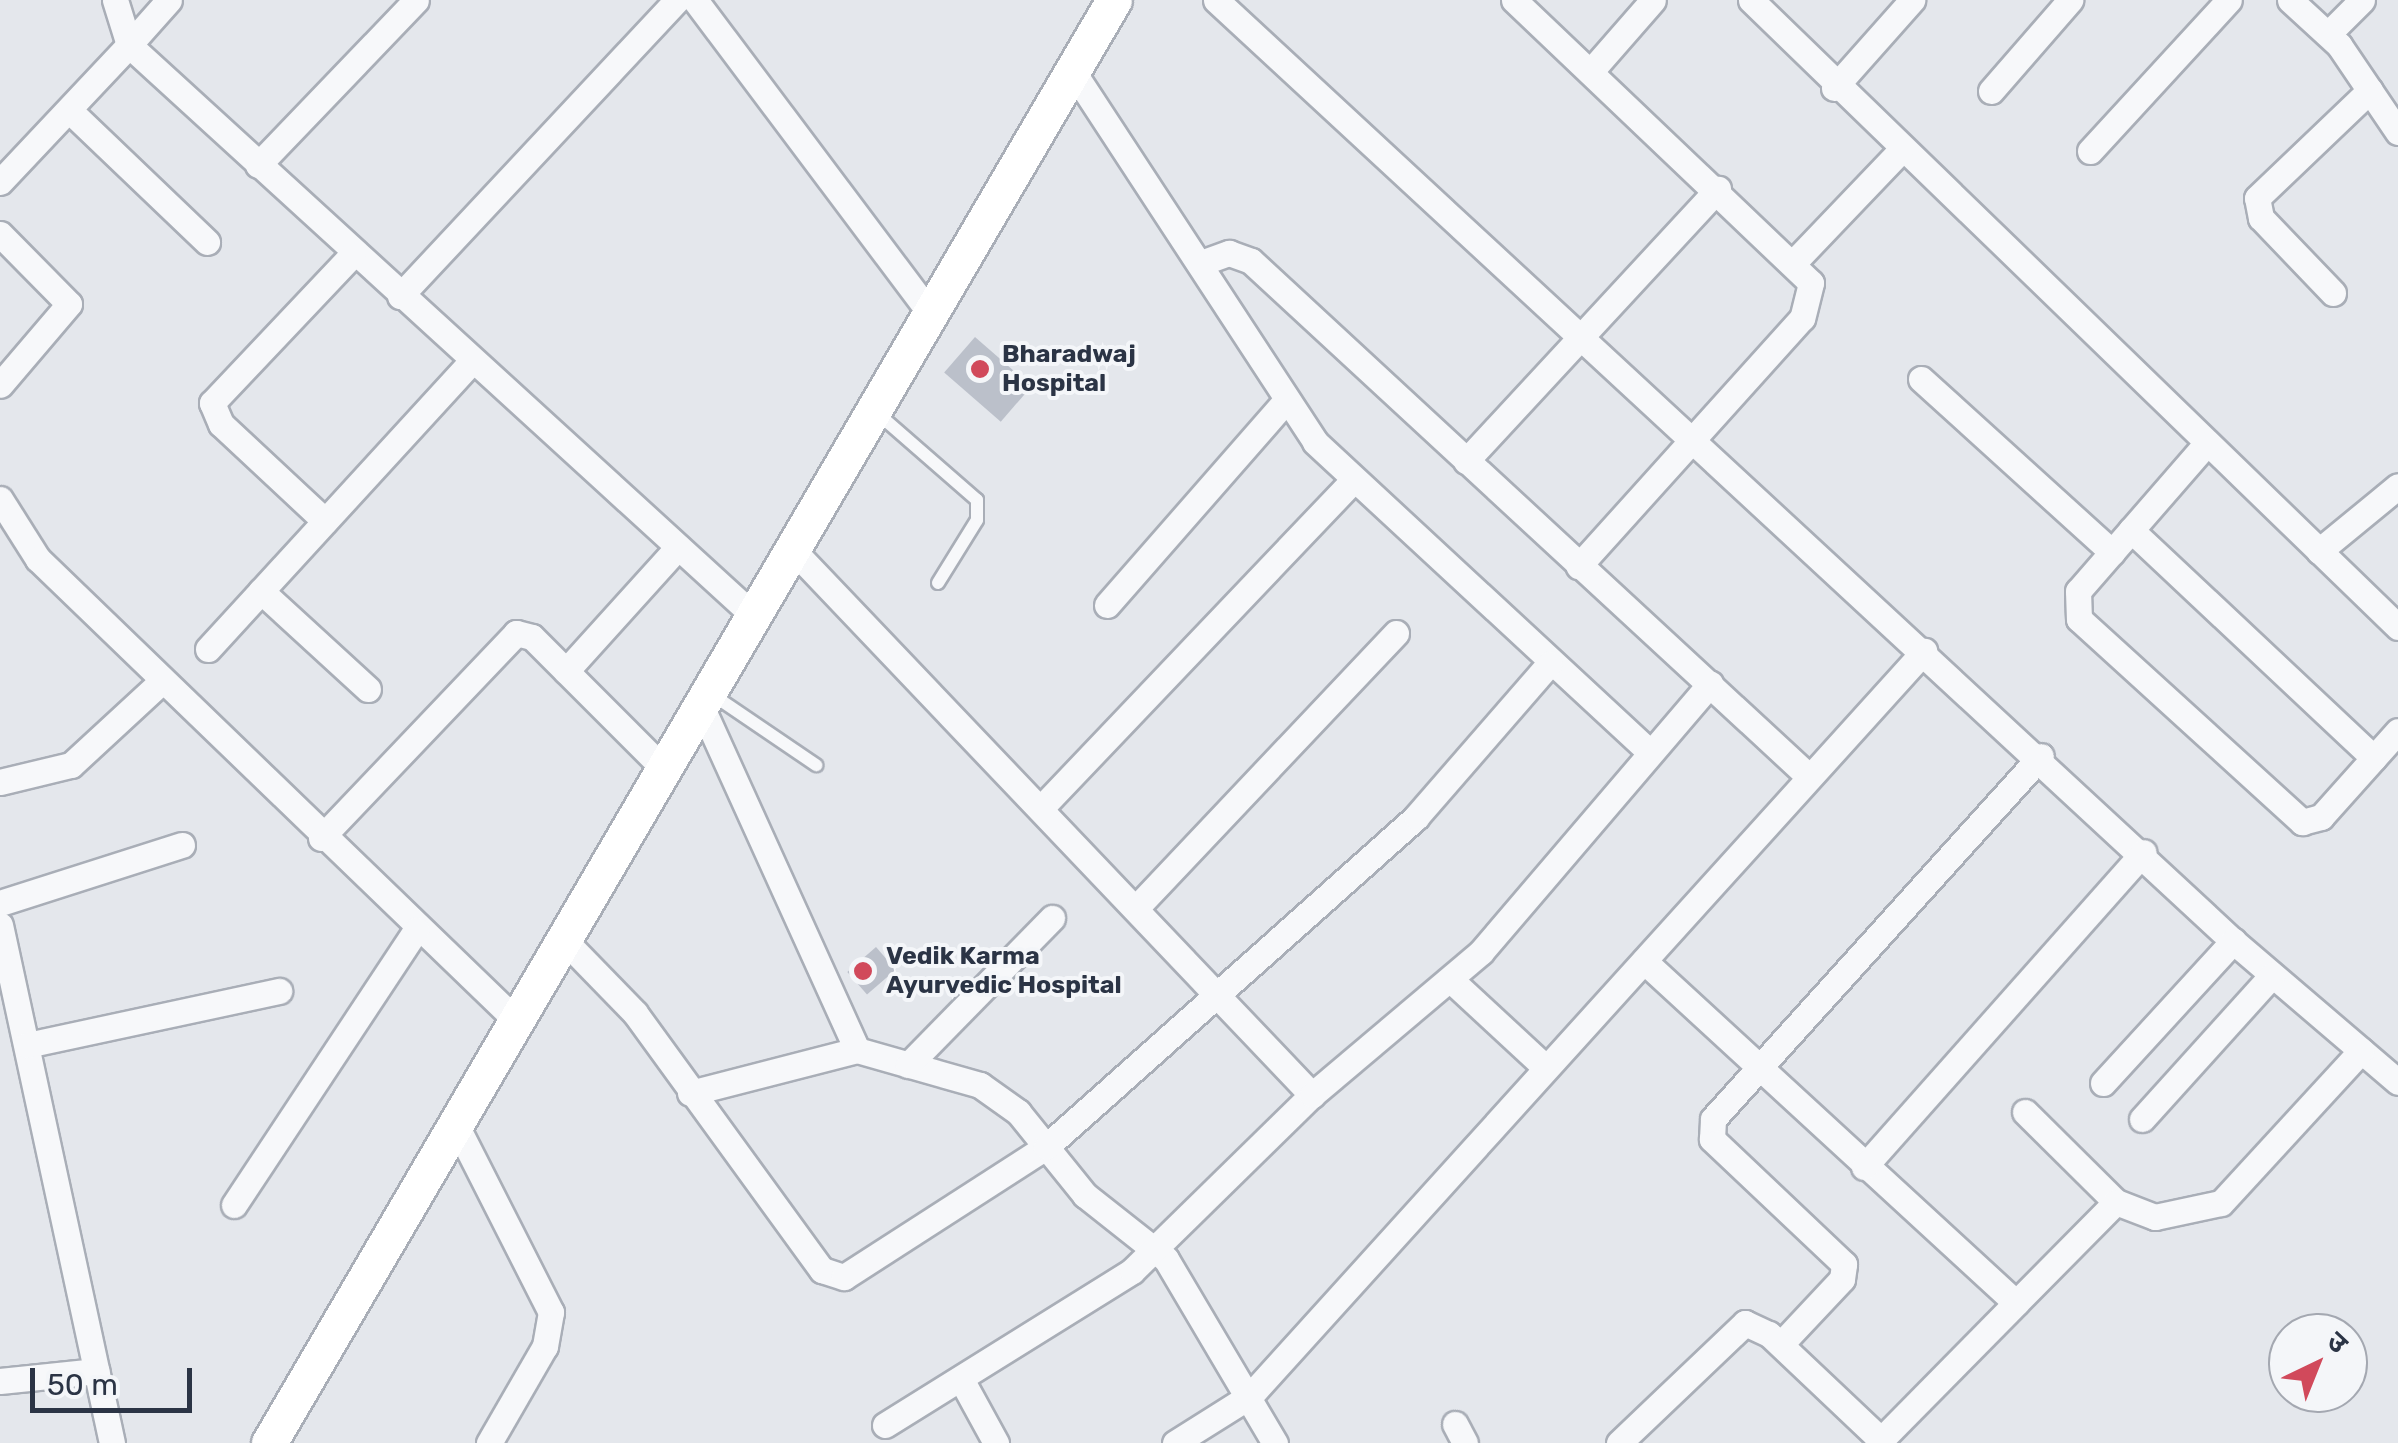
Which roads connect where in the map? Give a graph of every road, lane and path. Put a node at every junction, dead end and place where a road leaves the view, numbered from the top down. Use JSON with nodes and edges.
{"nodes":[{"id":1,"x":115,"y":0,"type":"edge"},
{"id":2,"x":170,"y":0,"type":"edge"},
{"id":3,"x":416,"y":0,"type":"edge"},
{"id":4,"x":677,"y":0,"type":"edge"},
{"id":5,"x":695,"y":0,"type":"edge"},
{"id":6,"x":1114,"y":0,"type":"edge"},
{"id":7,"x":1216,"y":0,"type":"edge"},
{"id":8,"x":1514,"y":0,"type":"edge"},
{"id":9,"x":1653,"y":0,"type":"edge"},
{"id":10,"x":1912,"y":0,"type":"edge"},
{"id":11,"x":2070,"y":0,"type":"edge"},
{"id":12,"x":2229,"y":0,"type":"edge"},
{"id":13,"x":2290,"y":0,"type":"edge"},
{"id":14,"x":2362,"y":0,"type":"edge"},
{"id":15,"x":1749,"y":1,"type":"edge"},
{"id":16,"x":2328,"y":34,"type":"junction"},
{"id":17,"x":129,"y":46,"type":"junction"},
{"id":18,"x":1072,"y":70,"type":"junction"},
{"id":19,"x":1591,"y":72,"type":"junction"},
{"id":20,"x":1834,"y":88,"type":"junction"},
{"id":21,"x":2370,"y":90,"type":"junction"},
{"id":22,"x":1990,"y":92,"type":"dead end"},
{"id":23,"x":69,"y":110,"type":"junction"},
{"id":24,"x":2398,"y":132,"type":"edge"},
{"id":25,"x":0,"y":148,"type":"edge"},
{"id":26,"x":1900,"y":151,"type":"junction"},
{"id":27,"x":2090,"y":151,"type":"dead end"},
{"id":28,"x":258,"y":165,"type":"junction"},
{"id":29,"x":3,"y":179,"type":"edge"},
{"id":30,"x":1718,"y":188,"type":"junction"},
{"id":31,"x":0,"y":234,"type":"edge"},
{"id":32,"x":207,"y":242,"type":"dead end"},
{"id":33,"x":353,"y":254,"type":"junction"},
{"id":34,"x":1795,"y":261,"type":"junction"},
{"id":35,"x":1201,"y":262,"type":"junction"},
{"id":36,"x":2333,"y":293,"type":"dead end"},
{"id":37,"x":400,"y":296,"type":"junction"},
{"id":38,"x":931,"y":314,"type":"junction"},
{"id":39,"x":1583,"y":334,"type":"junction"},
{"id":40,"x":472,"y":361,"type":"junction"},
{"id":41,"x":1921,"y":379,"type":"dead end"},
{"id":42,"x":0,"y":384,"type":"edge"},
{"id":43,"x":1284,"y":404,"type":"junction"},
{"id":44,"x":874,"y":410,"type":"junction"},
{"id":45,"x":1695,"y":439,"type":"junction"},
{"id":46,"x":2206,"y":444,"type":"junction"},
{"id":47,"x":1466,"y":460,"type":"junction"},
{"id":48,"x":1351,"y":483,"type":"junction"},
{"id":49,"x":2398,"y":486,"type":"edge"},
{"id":50,"x":0,"y":499,"type":"edge"},
{"id":51,"x":325,"y":521,"type":"junction"},
{"id":52,"x":2131,"y":530,"type":"junction"},
{"id":53,"x":678,"y":547,"type":"junction"},
{"id":54,"x":793,"y":550,"type":"junction"},
{"id":55,"x":2318,"y":551,"type":"junction"},
{"id":56,"x":2112,"y":552,"type":"junction"},
{"id":57,"x":1579,"y":566,"type":"junction"},
{"id":58,"x":938,"y":583,"type":"dead end"},
{"id":59,"x":260,"y":591,"type":"junction"},
{"id":60,"x":1107,"y":606,"type":"dead end"},
{"id":61,"x":754,"y":616,"type":"junction"},
{"id":62,"x":2398,"y":627,"type":"edge"},
{"id":63,"x":1396,"y":634,"type":"dead end"},
{"id":64,"x":208,"y":649,"type":"dead end"},
{"id":65,"x":1924,"y":651,"type":"junction"},
{"id":66,"x":1549,"y":664,"type":"junction"},
{"id":67,"x":566,"y":671,"type":"junction"},
{"id":68,"x":162,"y":681,"type":"junction"},
{"id":69,"x":1710,"y":684,"type":"junction"},
{"id":70,"x":368,"y":690,"type":"dead end"},
{"id":71,"x":706,"y":701,"type":"junction"},
{"id":72,"x":2398,"y":731,"type":"edge"},
{"id":73,"x":1650,"y":752,"type":"junction"},
{"id":74,"x":2041,"y":756,"type":"junction"},
{"id":75,"x":2374,"y":758,"type":"junction"},
{"id":76,"x":816,"y":766,"type":"dead end"},
{"id":77,"x":664,"y":769,"type":"junction"},
{"id":78,"x":1805,"y":773,"type":"junction"},
{"id":79,"x":0,"y":782,"type":"edge"},
{"id":80,"x":1042,"y":807,"type":"junction"},
{"id":81,"x":321,"y":838,"type":"junction"},
{"id":82,"x":182,"y":845,"type":"dead end"},
{"id":83,"x":2144,"y":852,"type":"junction"},
{"id":84,"x":0,"y":904,"type":"edge"},
{"id":85,"x":1137,"y":907,"type":"junction"},
{"id":86,"x":1052,"y":918,"type":"dead end"},
{"id":87,"x":0,"y":925,"type":"edge"},
{"id":88,"x":416,"y":930,"type":"junction"},
{"id":89,"x":564,"y":940,"type":"junction"},
{"id":90,"x":2232,"y":940,"type":"junction"},
{"id":91,"x":1644,"y":960,"type":"junction"},
{"id":92,"x":2272,"y":975,"type":"junction"},
{"id":93,"x":1452,"y":981,"type":"junction"},
{"id":94,"x":279,"y":990,"type":"dead end"},
{"id":95,"x":1217,"y":993,"type":"junction"},
{"id":96,"x":517,"y":1021,"type":"junction"},
{"id":97,"x":27,"y":1045,"type":"junction"},
{"id":98,"x":857,"y":1050,"type":"junction"},
{"id":99,"x":2361,"y":1050,"type":"junction"},
{"id":100,"x":908,"y":1065,"type":"junction"},
{"id":101,"x":1544,"y":1068,"type":"junction"},
{"id":102,"x":1753,"y":1068,"type":"junction"},
{"id":103,"x":2398,"y":1082,"type":"edge"},
{"id":104,"x":2103,"y":1083,"type":"dead end"},
{"id":105,"x":690,"y":1093,"type":"junction"},
{"id":106,"x":1312,"y":1095,"type":"junction"},
{"id":107,"x":2025,"y":1112,"type":"dead end"},
{"id":108,"x":2142,"y":1119,"type":"dead end"},
{"id":109,"x":456,"y":1125,"type":"junction"},
{"id":110,"x":1046,"y":1146,"type":"junction"},
{"id":111,"x":1864,"y":1167,"type":"junction"},
{"id":112,"x":2116,"y":1202,"type":"junction"},
{"id":113,"x":234,"y":1205,"type":"dead end"},
{"id":114,"x":1156,"y":1250,"type":"junction"},
{"id":115,"x":2016,"y":1303,"type":"junction"},
{"id":116,"x":1780,"y":1344,"type":"junction"},
{"id":117,"x":96,"y":1371,"type":"junction"},
{"id":118,"x":961,"y":1378,"type":"junction"},
{"id":119,"x":0,"y":1381,"type":"edge"},
{"id":120,"x":1250,"y":1396,"type":"junction"},
{"id":121,"x":886,"y":1425,"type":"dead end"},
{"id":122,"x":1880,"y":1442,"type":"edge"},
{"id":123,"x":112,"y":1443,"type":"edge"},
{"id":124,"x":269,"y":1443,"type":"edge"},
{"id":125,"x":488,"y":1443,"type":"edge"},
{"id":126,"x":996,"y":1443,"type":"edge"},
{"id":127,"x":1175,"y":1443,"type":"edge"},
{"id":128,"x":1275,"y":1443,"type":"edge"},
{"id":129,"x":1620,"y":1443,"type":"edge"}],
"edges":[{"from":1,"to":17,"type":"street"},
{"from":2,"to":17,"type":"street"},
{"from":3,"to":28,"type":"street"},
{"from":4,"to":37,"type":"street"},
{"from":5,"to":38,"type":"street"},
{"from":6,"to":18,"type":"main road"},
{"from":7,"to":39,"type":"street"},
{"from":8,"to":19,"type":"street"},
{"from":9,"to":19,"type":"street"},
{"from":10,"to":20,"type":"street"},
{"from":11,"to":22,"type":"street"},
{"from":12,"to":27,"type":"street"},
{"from":13,"to":16,"type":"street"},
{"from":14,"to":16,"type":"street"},
{"from":15,"to":20,"type":"street"},
{"from":16,"to":21,"type":"street"},
{"from":17,"to":23,"type":"street"},
{"from":17,"to":28,"type":"street"},
{"from":18,"to":35,"type":"street"},
{"from":18,"to":38,"type":"main road"},
{"from":19,"to":30,"type":"street"},
{"from":20,"to":26,"type":"street"},
{"from":21,"to":24,"type":"street"},
{"from":21,"to":36,"type":"street"},
{"from":23,"to":29,"type":"street"},
{"from":23,"to":32,"type":"street"},
{"from":25,"to":29,"type":"street"},
{"from":26,"to":34,"type":"street"},
{"from":26,"to":46,"type":"street"},
{"from":28,"to":33,"type":"street"},
{"from":30,"to":34,"type":"street"},
{"from":30,"to":39,"type":"street"},
{"from":31,"to":42,"type":"street"},
{"from":33,"to":37,"type":"street"},
{"from":33,"to":51,"type":"street"},
{"from":34,"to":45,"type":"street"},
{"from":35,"to":43,"type":"street"},
{"from":35,"to":47,"type":"street"},
{"from":37,"to":40,"type":"street"},
{"from":38,"to":44,"type":"main road"},
{"from":39,"to":45,"type":"street"},
{"from":39,"to":47,"type":"street"},
{"from":40,"to":51,"type":"street"},
{"from":40,"to":53,"type":"street"},
{"from":41,"to":56,"type":"street"},
{"from":43,"to":48,"type":"street"},
{"from":43,"to":60,"type":"street"},
{"from":44,"to":54,"type":"main road"},
{"from":44,"to":58,"type":"lane"},
{"from":45,"to":57,"type":"street"},
{"from":45,"to":65,"type":"street"},
{"from":46,"to":52,"type":"street"},
{"from":46,"to":55,"type":"street"},
{"from":47,"to":57,"type":"street"},
{"from":48,"to":66,"type":"street"},
{"from":48,"to":80,"type":"street"},
{"from":49,"to":55,"type":"street"},
{"from":50,"to":68,"type":"street"},
{"from":51,"to":59,"type":"street"},
{"from":52,"to":56,"type":"street"},
{"from":52,"to":75,"type":"street"},
{"from":53,"to":61,"type":"street"},
{"from":53,"to":67,"type":"street"},
{"from":54,"to":61,"type":"main road"},
{"from":54,"to":80,"type":"street"},
{"from":55,"to":62,"type":"street"},
{"from":56,"to":75,"type":"street"},
{"from":57,"to":69,"type":"street"},
{"from":59,"to":64,"type":"street"},
{"from":59,"to":70,"type":"street"},
{"from":61,"to":71,"type":"main road"},
{"from":63,"to":85,"type":"street"},
{"from":65,"to":74,"type":"street"},
{"from":65,"to":78,"type":"street"},
{"from":66,"to":73,"type":"street"},
{"from":66,"to":95,"type":"street"},
{"from":67,"to":77,"type":"street"},
{"from":67,"to":81,"type":"street"},
{"from":68,"to":79,"type":"street"},
{"from":68,"to":81,"type":"street"},
{"from":69,"to":73,"type":"street"},
{"from":69,"to":78,"type":"street"},
{"from":71,"to":76,"type":"lane"},
{"from":71,"to":77,"type":"main road"},
{"from":71,"to":98,"type":"street"},
{"from":72,"to":75,"type":"street"},
{"from":73,"to":93,"type":"street"},
{"from":74,"to":83,"type":"street"},
{"from":74,"to":102,"type":"street"},
{"from":77,"to":89,"type":"main road"},
{"from":78,"to":91,"type":"street"},
{"from":80,"to":85,"type":"street"},
{"from":81,"to":88,"type":"street"},
{"from":82,"to":84,"type":"street"},
{"from":83,"to":90,"type":"street"},
{"from":83,"to":111,"type":"street"},
{"from":85,"to":95,"type":"street"},
{"from":86,"to":100,"type":"street"},
{"from":87,"to":97,"type":"street"},
{"from":88,"to":96,"type":"street"},
{"from":88,"to":113,"type":"street"},
{"from":89,"to":96,"type":"main road"},
{"from":89,"to":105,"type":"street"},
{"from":90,"to":92,"type":"street"},
{"from":90,"to":104,"type":"street"},
{"from":91,"to":101,"type":"street"},
{"from":91,"to":102,"type":"street"},
{"from":92,"to":99,"type":"street"},
{"from":92,"to":108,"type":"street"},
{"from":93,"to":101,"type":"street"},
{"from":93,"to":106,"type":"street"},
{"from":94,"to":97,"type":"street"},
{"from":95,"to":106,"type":"street"},
{"from":95,"to":110,"type":"street"},
{"from":96,"to":109,"type":"main road"},
{"from":97,"to":117,"type":"street"},
{"from":98,"to":100,"type":"street"},
{"from":98,"to":105,"type":"street"},
{"from":99,"to":103,"type":"street"},
{"from":99,"to":112,"type":"street"},
{"from":100,"to":110,"type":"street"},
{"from":101,"to":120,"type":"street"},
{"from":102,"to":111,"type":"street"},
{"from":102,"to":116,"type":"street"},
{"from":105,"to":110,"type":"street"},
{"from":106,"to":114,"type":"street"},
{"from":107,"to":112,"type":"street"},
{"from":109,"to":124,"type":"main road"},
{"from":109,"to":125,"type":"street"},
{"from":110,"to":114,"type":"street"},
{"from":111,"to":115,"type":"street"},
{"from":112,"to":115,"type":"street"},
{"from":114,"to":118,"type":"street"},
{"from":114,"to":120,"type":"street"},
{"from":115,"to":122,"type":"street"},
{"from":116,"to":122,"type":"street"},
{"from":116,"to":129,"type":"street"},
{"from":117,"to":119,"type":"street"},
{"from":117,"to":123,"type":"street"},
{"from":118,"to":121,"type":"street"},
{"from":118,"to":126,"type":"street"},
{"from":120,"to":127,"type":"street"},
{"from":120,"to":128,"type":"street"}]}
